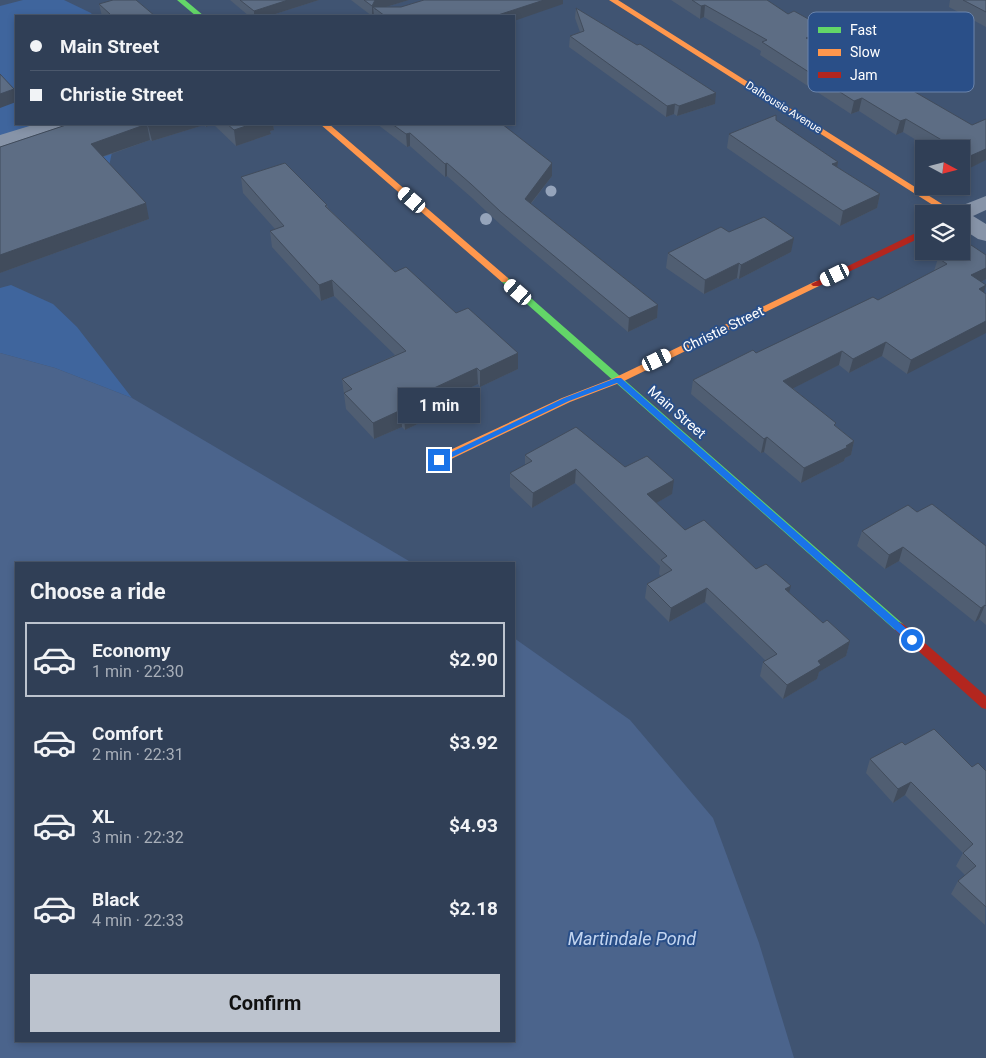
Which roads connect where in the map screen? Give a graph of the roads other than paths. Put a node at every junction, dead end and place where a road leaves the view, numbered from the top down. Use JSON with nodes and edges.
{"nodes":[{"id":1,"x":181,"y":0,"type":"edge"},
{"id":2,"x":613,"y":0,"type":"edge"},
{"id":3,"x":199,"y":15,"type":"edge"},
{"id":4,"x":52,"y":125,"type":"edge"},
{"id":5,"x":325,"y":125,"type":"edge"},
{"id":6,"x":0,"y":142,"type":"edge"},
{"id":7,"x":986,"y":202,"type":"edge"},
{"id":8,"x":940,"y":205,"type":"edge"},
{"id":9,"x":970,"y":210,"type":"edge"},
{"id":10,"x":970,"y":224,"type":"edge"},
{"id":11,"x":986,"y":234,"type":"edge"},
{"id":12,"x":915,"y":236,"type":"edge"},
{"id":13,"x":618,"y":380,"type":"junction"},
{"id":14,"x":439,"y":460,"type":"dead end"},
{"id":15,"x":986,"y":704,"type":"edge"}],
"edges":[{"from":1,"to":3,"type":"street"},
{"from":2,"to":8,"type":"street","name":"Dalhousie Avenue"},
{"from":4,"to":6,"type":"street"},
{"from":5,"to":13,"type":"street","name":"Main Street"},
{"from":7,"to":9,"type":"street"},
{"from":10,"to":11,"type":"street"},
{"from":12,"to":13,"type":"street","name":"Christie Street"},
{"from":13,"to":14,"type":"street","name":"Christie Street"},
{"from":13,"to":15,"type":"street","name":"Main Street"}]}
